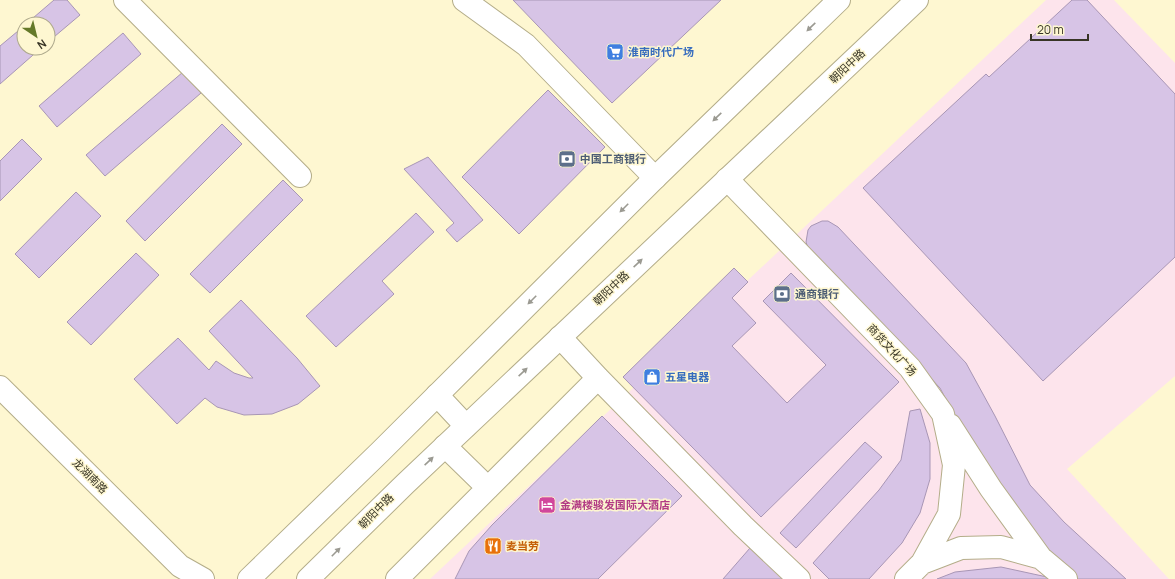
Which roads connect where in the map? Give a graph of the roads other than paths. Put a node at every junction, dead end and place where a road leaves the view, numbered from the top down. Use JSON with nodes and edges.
{"nodes":[{"id":1,"x":125,"y":0,"type":"edge"},
{"id":2,"x":464,"y":0,"type":"edge"},
{"id":3,"x":839,"y":0,"type":"edge"},
{"id":4,"x":917,"y":0,"type":"edge"},
{"id":5,"x":300,"y":176,"type":"dead end"},
{"id":6,"x":655,"y":178,"type":"junction"},
{"id":7,"x":727,"y":179,"type":"junction"},
{"id":8,"x":560,"y":337,"type":"junction"},
{"id":9,"x":598,"y":378,"type":"junction"},
{"id":10,"x":0,"y":387,"type":"edge"},
{"id":11,"x":437,"y":395,"type":"junction"},
{"id":12,"x":943,"y":414,"type":"junction"},
{"id":13,"x":466,"y":426,"type":"junction"},
{"id":14,"x":445,"y":446,"type":"junction"},
{"id":15,"x":488,"y":488,"type":"junction"},
{"id":16,"x":1041,"y":558,"type":"junction"},
{"id":17,"x":922,"y":563,"type":"junction"},
{"id":18,"x":184,"y":572,"type":"edge"},
{"id":19,"x":316,"y":577,"type":"edge"},
{"id":20,"x":203,"y":579,"type":"edge"},
{"id":21,"x":249,"y":579,"type":"edge"},
{"id":22,"x":397,"y":579,"type":"edge"},
{"id":23,"x":798,"y":579,"type":"edge"},
{"id":24,"x":906,"y":579,"type":"edge"},
{"id":25,"x":1066,"y":579,"type":"edge"}],
"edges":[{"from":1,"to":5,"type":"main road"},
{"from":2,"to":6,"type":"main road"},
{"from":3,"to":6,"type":"main road","one_way":true},
{"from":4,"to":7,"type":"main road","name":"朝阳中路"},
{"from":6,"to":11,"type":"main road","one_way":true},
{"from":8,"to":7,"type":"main road","name":"朝阳中路","one_way":true},
{"from":7,"to":12,"type":"main road","name":"商货文化广场"},
{"from":8,"to":9,"type":"main road"},
{"from":13,"to":8,"type":"main road","name":"朝阳中路","one_way":true},
{"from":9,"to":15,"type":"main road"},
{"from":9,"to":23,"type":"main road"},
{"from":10,"to":18,"type":"main road","name":"龙湖南路"},
{"from":11,"to":13,"type":"main road"},
{"from":11,"to":21,"type":"main road"},
{"from":12,"to":16,"type":"main road"},
{"from":12,"to":17,"type":"main road","name":"商货文化广场"},
{"from":13,"to":14,"type":"main road","name":"朝阳中路"},
{"from":14,"to":15,"type":"main road"},
{"from":19,"to":14,"type":"main road","name":"朝阳中路","one_way":true},
{"from":15,"to":22,"type":"main road"},
{"from":16,"to":17,"type":"main road"},
{"from":16,"to":25,"type":"main road"},
{"from":17,"to":24,"type":"main road","name":"商货文化广场"},
{"from":18,"to":20,"type":"main road","name":"龙湖南路"}]}
